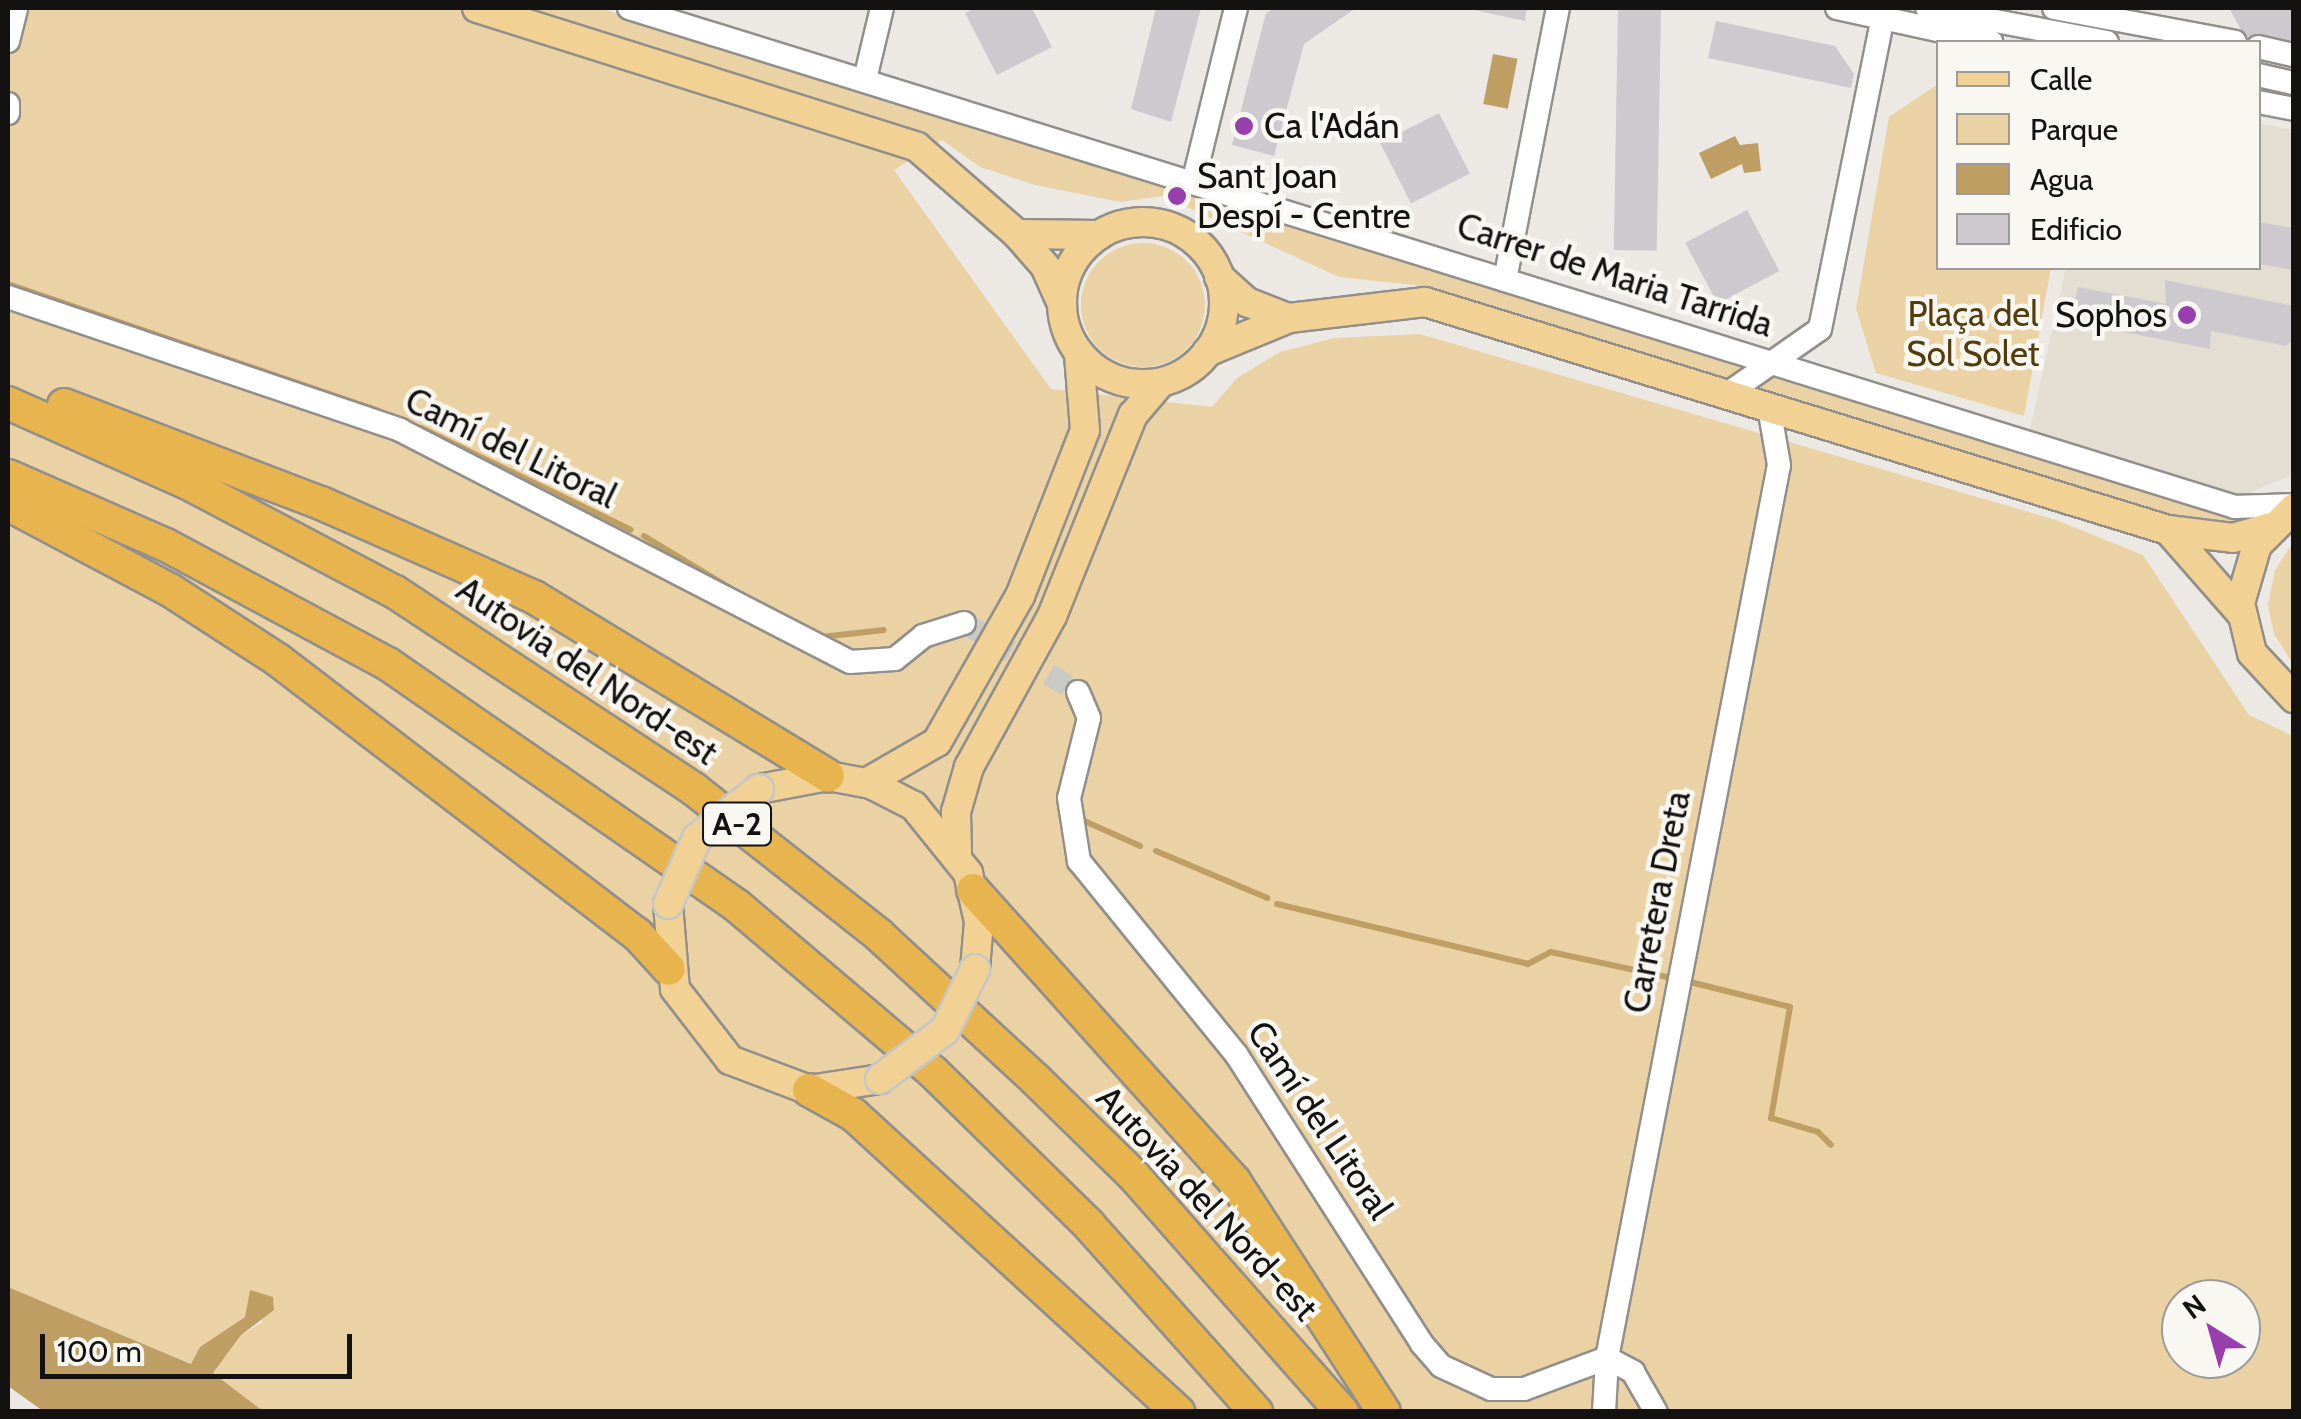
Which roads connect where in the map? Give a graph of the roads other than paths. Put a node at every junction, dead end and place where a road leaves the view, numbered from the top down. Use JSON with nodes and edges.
{"nodes":[{"id":1,"x":16,"y":8,"type":"edge"},
{"id":2,"x":477,"y":8,"type":"edge"},
{"id":3,"x":629,"y":8,"type":"edge"},
{"id":4,"x":882,"y":8,"type":"edge"},
{"id":5,"x":1236,"y":8,"type":"edge"},
{"id":6,"x":1558,"y":8,"type":"edge"},
{"id":7,"x":1837,"y":8,"type":"edge"},
{"id":8,"x":1927,"y":8,"type":"edge"},
{"id":9,"x":2054,"y":8,"type":"edge"},
{"id":10,"x":2192,"y":8,"type":"edge"},
{"id":11,"x":1884,"y":12,"type":"edge"},
{"id":12,"x":2182,"y":37,"type":"edge"},
{"id":13,"x":8,"y":40,"type":"edge"},
{"id":14,"x":1985,"y":40,"type":"edge"},
{"id":15,"x":2096,"y":40,"type":"edge"},
{"id":16,"x":2214,"y":40,"type":"edge"},
{"id":17,"x":2261,"y":49,"type":"edge"},
{"id":18,"x":2294,"y":55,"type":"edge"},
{"id":19,"x":866,"y":75,"type":"junction"},
{"id":20,"x":2261,"y":76,"type":"edge"},
{"id":21,"x":2294,"y":83,"type":"edge"},
{"id":22,"x":2261,"y":102,"type":"edge"},
{"id":23,"x":8,"y":104,"type":"edge"},
{"id":24,"x":2294,"y":108,"type":"edge"},
{"id":25,"x":8,"y":113,"type":"edge"},
{"id":26,"x":1194,"y":179,"type":"junction"},
{"id":27,"x":1016,"y":234,"type":"junction"},
{"id":28,"x":1100,"y":234,"type":"junction"},
{"id":29,"x":1220,"y":276,"type":"junction"},
{"id":30,"x":1504,"y":280,"type":"junction"},
{"id":31,"x":8,"y":297,"type":"edge"},
{"id":32,"x":1062,"y":304,"type":"junction"},
{"id":33,"x":1289,"y":318,"type":"junction"},
{"id":34,"x":1207,"y":352,"type":"junction"},
{"id":35,"x":1080,"y":355,"type":"junction"},
{"id":36,"x":1772,"y":364,"type":"junction"},
{"id":37,"x":1160,"y":383,"type":"junction"},
{"id":38,"x":8,"y":387,"type":"edge"},
{"id":39,"x":1727,"y":394,"type":"junction"},
{"id":40,"x":8,"y":403,"type":"edge"},
{"id":41,"x":1769,"y":407,"type":"junction"},
{"id":42,"x":8,"y":476,"type":"edge"},
{"id":43,"x":8,"y":504,"type":"edge"},
{"id":44,"x":2294,"y":506,"type":"edge"},
{"id":45,"x":2269,"y":528,"type":"junction"},
{"id":46,"x":2168,"y":530,"type":"junction"},
{"id":47,"x":2241,"y":613,"type":"junction"},
{"id":48,"x":964,"y":623,"type":"dead end"},
{"id":49,"x":1078,"y":692,"type":"dead end"},
{"id":50,"x":2294,"y":698,"type":"edge"},
{"id":51,"x":828,"y":776,"type":"junction"},
{"id":52,"x":866,"y":783,"type":"junction"},
{"id":53,"x":957,"y":853,"type":"junction"},
{"id":54,"x":973,"y":890,"type":"junction"},
{"id":55,"x":669,"y":969,"type":"junction"},
{"id":56,"x":809,"y":1090,"type":"junction"},
{"id":57,"x":1608,"y":1358,"type":"junction"},
{"id":58,"x":1178,"y":1412,"type":"edge"},
{"id":59,"x":1256,"y":1412,"type":"edge"},
{"id":60,"x":1342,"y":1412,"type":"edge"},
{"id":61,"x":1384,"y":1412,"type":"edge"},
{"id":62,"x":1604,"y":1412,"type":"edge"},
{"id":63,"x":1656,"y":1412,"type":"edge"}],
"edges":[{"from":1,"to":13,"type":"street"},
{"from":2,"to":27,"type":"main road"},
{"from":3,"to":19,"type":"street","name":"Carrer de Maria Tarrida"},
{"from":4,"to":19,"type":"street"},
{"from":5,"to":26,"type":"street"},
{"from":6,"to":30,"type":"street"},
{"from":7,"to":11,"type":"street"},
{"from":8,"to":15,"type":"street"},
{"from":9,"to":12,"type":"street"},
{"from":10,"to":12,"type":"street"},
{"from":11,"to":14,"type":"street"},
{"from":11,"to":36,"type":"street"},
{"from":12,"to":16,"type":"street"},
{"from":17,"to":18,"type":"street"},
{"from":19,"to":26,"type":"street","name":"Carrer de Maria Tarrida"},
{"from":20,"to":21,"type":"street"},
{"from":22,"to":24,"type":"street"},
{"from":23,"to":25,"type":"street"},
{"from":26,"to":30,"type":"street","name":"Carrer de Maria Tarrida"},
{"from":27,"to":28,"type":"main road"},
{"from":27,"to":32,"type":"main road"},
{"from":28,"to":29,"type":"main road"},
{"from":28,"to":32,"type":"main road"},
{"from":29,"to":33,"type":"main road"},
{"from":29,"to":34,"type":"main road"},
{"from":30,"to":36,"type":"street","name":"Carrer de Maria Tarrida"},
{"from":31,"to":48,"type":"street","name":"Camí del Litoral"},
{"from":32,"to":35,"type":"main road"},
{"from":33,"to":34,"type":"main road"},
{"from":33,"to":39,"type":"main road"},
{"from":34,"to":37,"type":"main road"},
{"from":35,"to":37,"type":"main road"},
{"from":35,"to":52,"type":"main road"},
{"from":36,"to":39,"type":"street"},
{"from":36,"to":44,"type":"street","name":"Carrer de Maria Tarrida"},
{"from":37,"to":53,"type":"main road"},
{"from":38,"to":51,"type":"highway"},
{"from":39,"to":41,"type":"main road"},
{"from":40,"to":60,"type":"highway","name":"Autovia del Nord-est","number":"A-2"},
{"from":41,"to":46,"type":"main road"},
{"from":41,"to":57,"type":"street","name":"Carretera Dreta"},
{"from":42,"to":59,"type":"highway","number":"A-2"},
{"from":43,"to":55,"type":"highway"},
{"from":44,"to":45,"type":"main road"},
{"from":45,"to":46,"type":"main road"},
{"from":45,"to":47,"type":"main road"},
{"from":46,"to":47,"type":"main road"},
{"from":47,"to":50,"type":"main road"},
{"from":49,"to":57,"type":"street","name":"Camí del Litoral"},
{"from":51,"to":52,"type":"main road"},
{"from":51,"to":55,"type":"main road","bridge":true},
{"from":52,"to":53,"type":"main road"},
{"from":53,"to":54,"type":"main road"},
{"from":54,"to":56,"type":"main road","bridge":true},
{"from":54,"to":61,"type":"highway"},
{"from":55,"to":56,"type":"main road"},
{"from":56,"to":58,"type":"highway"},
{"from":57,"to":62,"type":"street","name":"Carretera Dreta"},
{"from":57,"to":63,"type":"street"}]}
